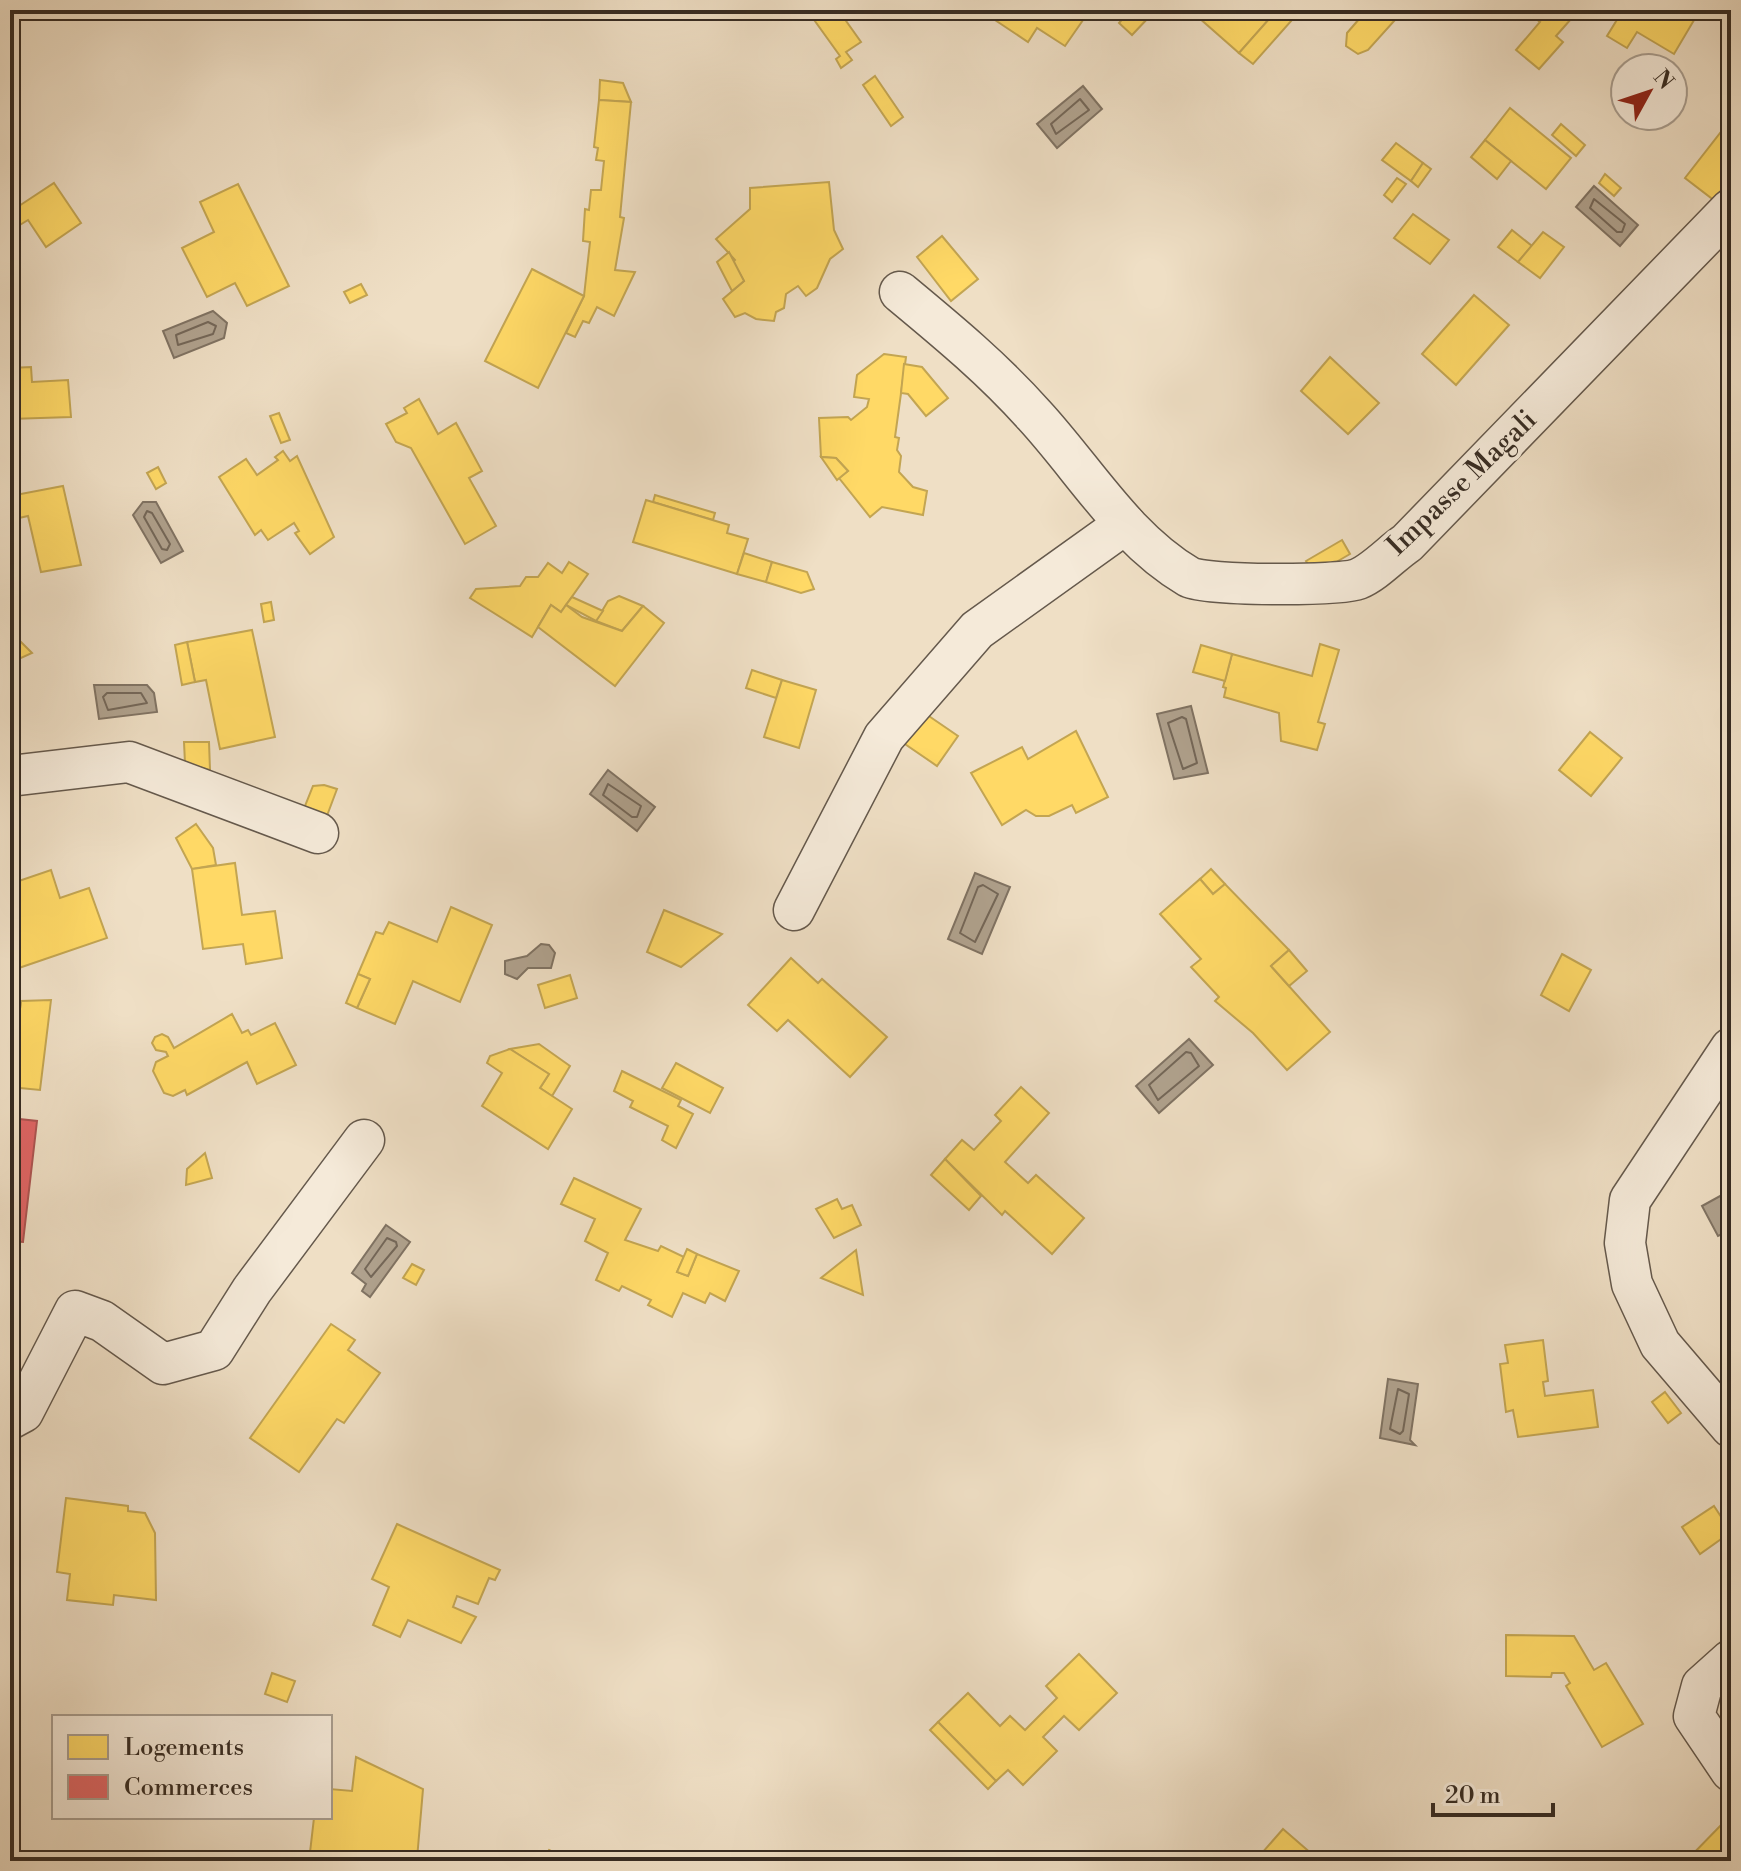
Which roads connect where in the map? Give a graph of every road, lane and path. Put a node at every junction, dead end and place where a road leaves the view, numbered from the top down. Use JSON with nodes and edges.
{"nodes":[{"id":1,"x":1731,"y":209,"type":"edge"},
{"id":2,"x":900,"y":292,"type":"dead end"},
{"id":3,"x":1125,"y":524,"type":"junction"},
{"id":4,"x":10,"y":776,"type":"edge"},
{"id":5,"x":318,"y":833,"type":"dead end"},
{"id":6,"x":794,"y":910,"type":"dead end"},
{"id":7,"x":1731,"y":1048,"type":"edge"},
{"id":8,"x":364,"y":1140,"type":"dead end"},
{"id":9,"x":10,"y":1419,"type":"edge"},
{"id":10,"x":1731,"y":1427,"type":"edge"},
{"id":11,"x":1731,"y":1660,"type":"edge"},
{"id":12,"x":1731,"y":1771,"type":"edge"}],
"edges":[{"from":1,"to":3,"type":"street","name":"Impasse Magali"},
{"from":2,"to":3,"type":"street","name":"Impasse Magali"},
{"from":3,"to":6,"type":"street"},
{"from":4,"to":5,"type":"street"},
{"from":7,"to":10,"type":"street"},
{"from":8,"to":9,"type":"street"},
{"from":11,"to":12,"type":"street"}]}
